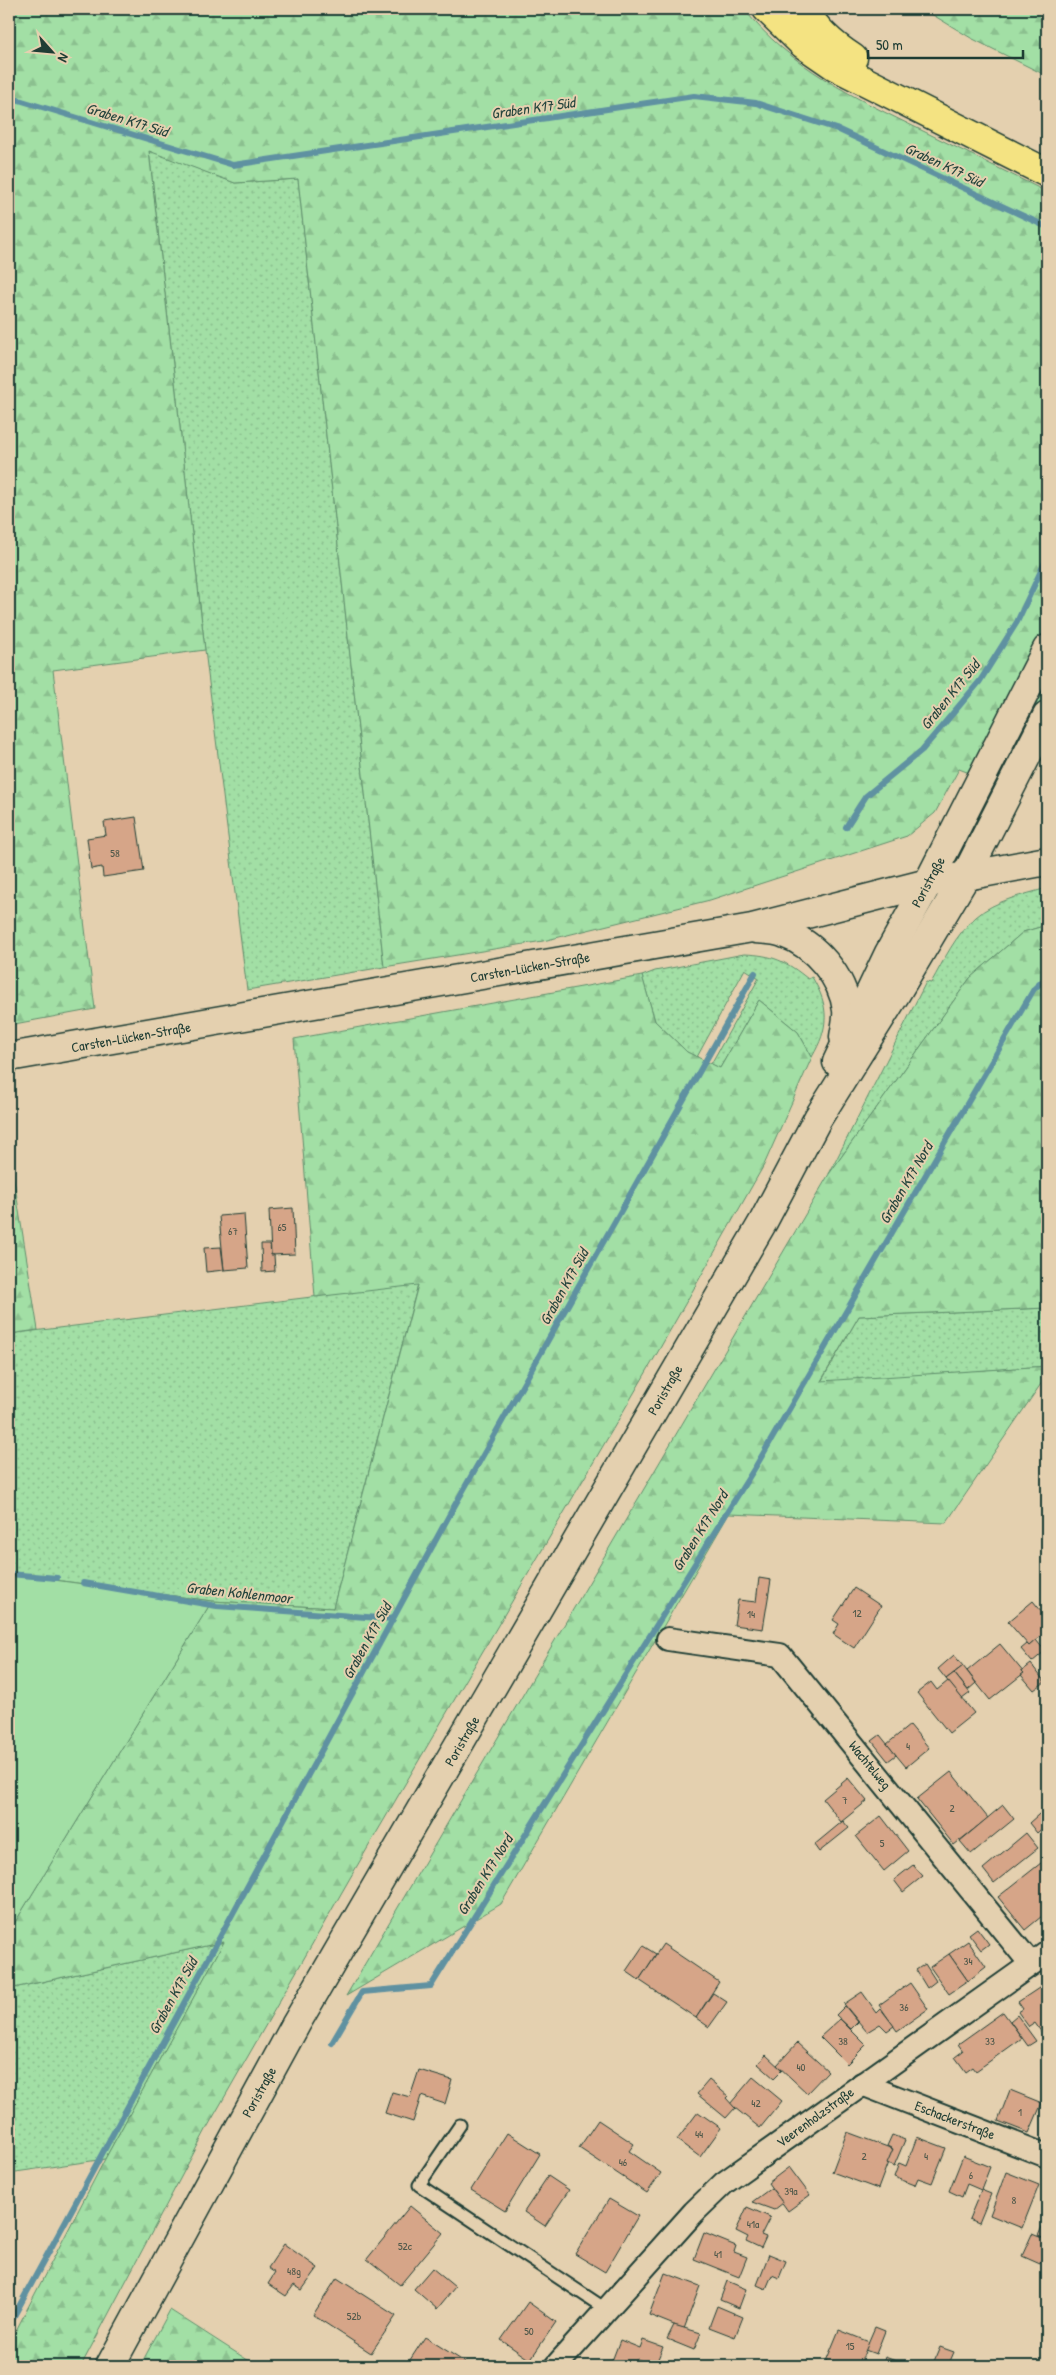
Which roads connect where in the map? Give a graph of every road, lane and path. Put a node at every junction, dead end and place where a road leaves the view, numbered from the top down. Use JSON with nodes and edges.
{"nodes":[{"id":1,"x":767,"y":9,"type":"edge"},
{"id":2,"x":804,"y":9,"type":"edge"},
{"id":3,"x":1047,"y":159,"type":"edge"},
{"id":4,"x":1047,"y":173,"type":"edge"},
{"id":5,"x":1047,"y":649,"type":"edge"},
{"id":6,"x":1047,"y":716,"type":"edge"},
{"id":7,"x":1047,"y":743,"type":"edge"},
{"id":8,"x":1047,"y":765,"type":"edge"},
{"id":9,"x":1047,"y":861,"type":"edge"},
{"id":10,"x":965,"y":877,"type":"junction"},
{"id":11,"x":928,"y":883,"type":"junction"},
{"id":12,"x":752,"y":928,"type":"junction"},
{"id":13,"x":842,"y":1048,"type":"junction"},
{"id":14,"x":9,"y":1057,"type":"edge"},
{"id":15,"x":818,"y":1118,"type":"junction"},
{"id":16,"x":668,"y":1640,"type":"dead end"},
{"id":17,"x":1039,"y":1958,"type":"edge"},
{"id":18,"x":862,"y":2084,"type":"junction"},
{"id":19,"x":460,"y":2125,"type":"dead end"},
{"id":20,"x":1047,"y":2156,"type":"edge"},
{"id":21,"x":607,"y":2310,"type":"junction"},
{"id":22,"x":110,"y":2366,"type":"edge"},
{"id":23,"x":556,"y":2366,"type":"edge"}],
"edges":[{"from":1,"to":4,"type":"highway"},
{"from":2,"to":3,"type":"highway"},
{"from":5,"to":11,"type":"main road","name":"Poristraße"},
{"from":6,"to":10,"type":"main road","name":"Poristraße"},
{"from":7,"to":8,"type":"main road"},
{"from":9,"to":10,"type":"main road","name":"Carsten-Lücken-Straße"},
{"from":10,"to":11,"type":"main road","name":"Carsten-Lücken-Straße"},
{"from":10,"to":15,"type":"main road","name":"Poristraße"},
{"from":11,"to":12,"type":"main road","name":"Carsten-Lücken-Straße"},
{"from":11,"to":13,"type":"main road","name":"Poristraße"},
{"from":12,"to":13,"type":"main road"},
{"from":12,"to":14,"type":"main road","name":"Carsten-Lücken-Straße"},
{"from":13,"to":15,"type":"main road","name":"Poristraße"},
{"from":15,"to":22,"type":"main road","name":"Poristraße"},
{"from":16,"to":17,"type":"street","name":"Wachtelweg"},
{"from":17,"to":18,"type":"street","name":"Veerenholzstraße"},
{"from":18,"to":20,"type":"street","name":"Eschackerstraße"},
{"from":18,"to":21,"type":"street","name":"Veerenholzstraße"},
{"from":19,"to":21,"type":"lane"},
{"from":21,"to":23,"type":"street","name":"Veerenholzstraße"}]}
